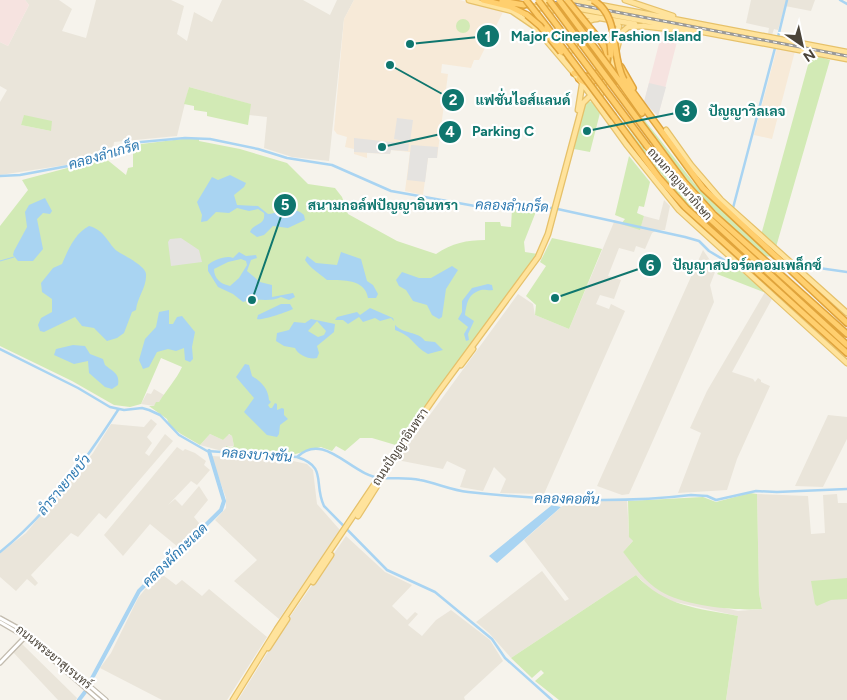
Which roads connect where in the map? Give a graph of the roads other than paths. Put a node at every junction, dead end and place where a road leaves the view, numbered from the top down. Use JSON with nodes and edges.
{"nodes":[{"id":1,"x":469,"y":0,"type":"edge"},
{"id":2,"x":483,"y":0,"type":"edge"},
{"id":3,"x":496,"y":0,"type":"edge"},
{"id":4,"x":511,"y":0,"type":"edge"},
{"id":5,"x":542,"y":0,"type":"edge"},
{"id":6,"x":559,"y":0,"type":"edge"},
{"id":7,"x":567,"y":0,"type":"edge"},
{"id":8,"x":574,"y":0,"type":"edge"},
{"id":9,"x":592,"y":0,"type":"edge"},
{"id":10,"x":624,"y":0,"type":"edge"},
{"id":11,"x":525,"y":2,"type":"edge"},
{"id":12,"x":595,"y":17,"type":"junction"},
{"id":13,"x":683,"y":21,"type":"junction"},
{"id":14,"x":644,"y":26,"type":"junction"},
{"id":15,"x":701,"y":31,"type":"junction"},
{"id":16,"x":617,"y":44,"type":"junction"},
{"id":17,"x":552,"y":47,"type":"junction"},
{"id":18,"x":847,"y":52,"type":"edge"},
{"id":19,"x":613,"y":54,"type":"junction"},
{"id":20,"x":847,"y":59,"type":"edge"},
{"id":21,"x":565,"y":62,"type":"junction"},
{"id":22,"x":610,"y":66,"type":"junction"},
{"id":23,"x":574,"y":73,"type":"junction"},
{"id":24,"x":581,"y":79,"type":"junction"},
{"id":25,"x":622,"y":81,"type":"junction"},
{"id":26,"x":603,"y":82,"type":"junction"},
{"id":27,"x":590,"y":95,"type":"junction"},
{"id":28,"x":594,"y":100,"type":"junction"},
{"id":29,"x":584,"y":101,"type":"junction"},
{"id":30,"x":602,"y":108,"type":"junction"},
{"id":31,"x":657,"y":127,"type":"junction"},
{"id":32,"x":666,"y":130,"type":"dead end"},
{"id":33,"x":568,"y":158,"type":"junction"},
{"id":34,"x":686,"y":168,"type":"junction"},
{"id":35,"x":847,"y":313,"type":"edge"},
{"id":36,"x":847,"y":323,"type":"edge"},
{"id":37,"x":847,"y":334,"type":"edge"},
{"id":38,"x":847,"y":344,"type":"edge"},
{"id":39,"x":847,"y":353,"type":"edge"},
{"id":40,"x":847,"y":363,"type":"edge"},
{"id":41,"x":0,"y":618,"type":"edge"},
{"id":42,"x":0,"y":622,"type":"edge"},
{"id":43,"x":26,"y":636,"type":"junction"},
{"id":44,"x":0,"y":663,"type":"edge"},
{"id":45,"x":98,"y":700,"type":"edge"},
{"id":46,"x":106,"y":700,"type":"edge"},
{"id":47,"x":235,"y":700,"type":"edge"}],
"edges":[{"from":1,"to":17,"type":"main road"},
{"from":2,"to":24,"type":"highway","bridge":true},
{"from":3,"to":11,"type":"highway"},
{"from":4,"to":11,"type":"main road"},
{"from":5,"to":15,"type":"main road"},
{"from":5,"to":37,"type":"highway","name":"ถนนกาญจนาภิเษก","bridge":true},
{"from":5,"to":38,"type":"highway","name":"ถนนกาญจนาภิเษก","bridge":true},
{"from":6,"to":25,"type":"highway","bridge":true},
{"from":7,"to":23,"type":"highway","bridge":true},
{"from":8,"to":13,"type":"main road"},
{"from":9,"to":19,"type":"highway","bridge":true},
{"from":9,"to":25,"type":"highway","bridge":true},
{"from":10,"to":13,"type":"main road"},
{"from":11,"to":12,"type":"main road"},
{"from":11,"to":24,"type":"highway","bridge":true},
{"from":12,"to":14,"type":"main road"},
{"from":12,"to":17,"type":"main road"},
{"from":13,"to":18,"type":"main road"},
{"from":14,"to":15,"type":"main road"},
{"from":14,"to":16,"type":"main road"},
{"from":15,"to":20,"type":"main road"},
{"from":16,"to":19,"type":"main road","name":"ถนนปัญญาอินทรา"},
{"from":16,"to":31,"type":"highway"},
{"from":17,"to":21,"type":"main road"},
{"from":19,"to":21,"type":"main road"},
{"from":19,"to":22,"type":"highway"},
{"from":19,"to":26,"type":"main road","name":"ถนนปัญญาอินทรา"},
{"from":21,"to":23,"type":"main road"},
{"from":22,"to":24,"type":"highway"},
{"from":22,"to":26,"type":"highway"},
{"from":23,"to":24,"type":"main road"},
{"from":24,"to":27,"type":"main road"},
{"from":24,"to":33,"type":"main road","name":"ถนนปัญญาอินทรา"},
{"from":24,"to":39,"type":"highway","bridge":true},
{"from":25,"to":31,"type":"highway"},
{"from":25,"to":34,"type":"highway"},
{"from":26,"to":27,"type":"main road","name":"ถนนปัญญาอินทรา"},
{"from":26,"to":30,"type":"main road"},
{"from":26,"to":30,"type":"main road"},
{"from":27,"to":28,"type":"main road"},
{"from":27,"to":29,"type":"main road","name":"ถนนปัญญาอินทรา"},
{"from":28,"to":29,"type":"main road"},
{"from":28,"to":30,"type":"main road"},
{"from":29,"to":33,"type":"main road","name":"ถนนปัญญาอินทรา"},
{"from":30,"to":40,"type":"main road"},
{"from":31,"to":34,"type":"highway"},
{"from":32,"to":35,"type":"main road"},
{"from":33,"to":47,"type":"main road","name":"ถนนปัญญาอินทรา"},
{"from":34,"to":36,"type":"highway"},
{"from":41,"to":46,"type":"street","name":"ถนนพระยาสุเรนทร์"},
{"from":42,"to":43,"type":"street","name":"ถนนพระยาสุเรนทร์"},
{"from":43,"to":44,"type":"street"},
{"from":43,"to":45,"type":"street","name":"ถนนพระยาสุเรนทร์"}]}
